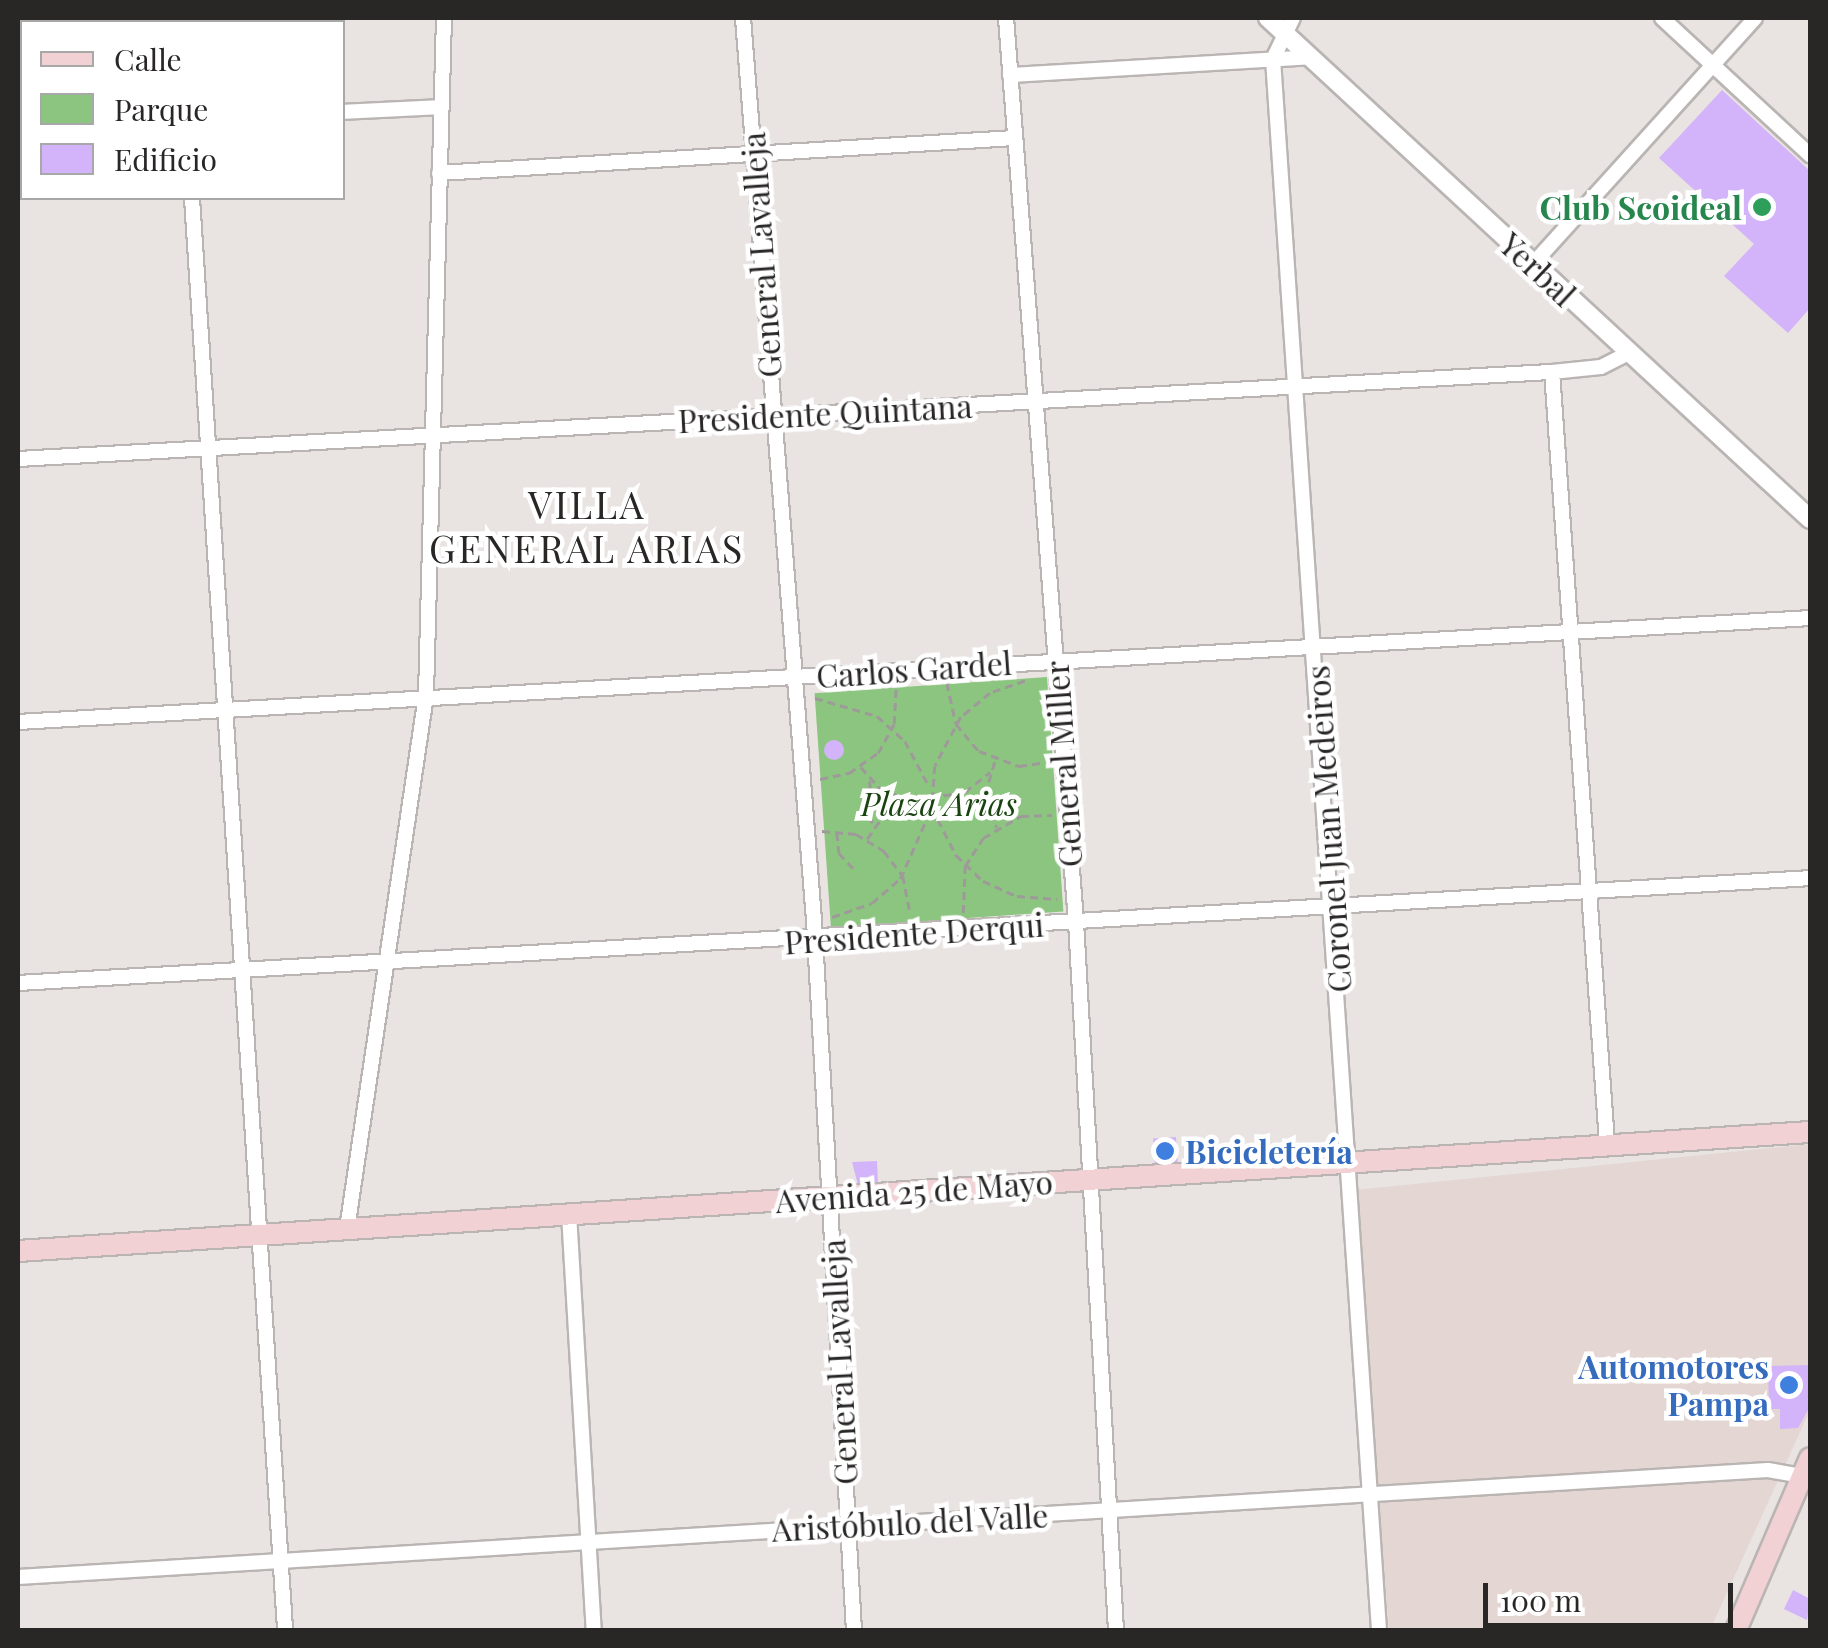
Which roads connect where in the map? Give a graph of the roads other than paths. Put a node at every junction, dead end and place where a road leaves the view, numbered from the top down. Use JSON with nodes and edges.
{"nodes":[{"id":1,"x":444,"y":18,"type":"edge"},
{"id":2,"x":743,"y":18,"type":"edge"},
{"id":3,"x":1006,"y":18,"type":"edge"},
{"id":4,"x":1662,"y":18,"type":"edge"},
{"id":5,"x":1754,"y":18,"type":"edge"},
{"id":6,"x":1281,"y":22,"type":"edge"},
{"id":7,"x":1311,"y":57,"type":"junction"},
{"id":8,"x":1273,"y":58,"type":"junction"},
{"id":9,"x":1710,"y":64,"type":"junction"},
{"id":10,"x":1010,"y":76,"type":"junction"},
{"id":11,"x":441,"y":107,"type":"junction"},
{"id":12,"x":345,"y":112,"type":"edge"},
{"id":13,"x":1014,"y":138,"type":"junction"},
{"id":14,"x":754,"y":154,"type":"junction"},
{"id":15,"x":1810,"y":155,"type":"edge"},
{"id":16,"x":439,"y":172,"type":"junction"},
{"id":17,"x":192,"y":200,"type":"edge"},
{"id":18,"x":1533,"y":264,"type":"junction"},
{"id":19,"x":1629,"y":353,"type":"junction"},
{"id":20,"x":1552,"y":372,"type":"junction"},
{"id":21,"x":1293,"y":386,"type":"junction"},
{"id":22,"x":1035,"y":401,"type":"junction"},
{"id":23,"x":773,"y":416,"type":"junction"},
{"id":24,"x":435,"y":436,"type":"junction"},
{"id":25,"x":208,"y":448,"type":"junction"},
{"id":26,"x":18,"y":459,"type":"edge"},
{"id":27,"x":1810,"y":519,"type":"edge"},
{"id":28,"x":1810,"y":618,"type":"edge"},
{"id":29,"x":1571,"y":632,"type":"junction"},
{"id":30,"x":1314,"y":644,"type":"junction"},
{"id":31,"x":1056,"y":668,"type":"junction"},
{"id":32,"x":797,"y":677,"type":"junction"},
{"id":33,"x":426,"y":695,"type":"junction"},
{"id":34,"x":228,"y":708,"type":"junction"},
{"id":35,"x":18,"y":722,"type":"edge"},
{"id":36,"x":1810,"y":878,"type":"edge"},
{"id":37,"x":1588,"y":887,"type":"junction"},
{"id":38,"x":1334,"y":905,"type":"junction"},
{"id":39,"x":1076,"y":922,"type":"junction"},
{"id":40,"x":814,"y":940,"type":"junction"},
{"id":41,"x":388,"y":963,"type":"junction"},
{"id":42,"x":243,"y":969,"type":"junction"},
{"id":43,"x":18,"y":983,"type":"edge"},
{"id":44,"x":1810,"y":1132,"type":"edge"},
{"id":45,"x":1607,"y":1144,"type":"junction"},
{"id":46,"x":1350,"y":1164,"type":"junction"},
{"id":47,"x":1088,"y":1180,"type":"junction"},
{"id":48,"x":830,"y":1196,"type":"junction"},
{"id":49,"x":569,"y":1214,"type":"junction"},
{"id":50,"x":347,"y":1229,"type":"junction"},
{"id":51,"x":258,"y":1234,"type":"junction"},
{"id":52,"x":18,"y":1251,"type":"edge"},
{"id":53,"x":1806,"y":1467,"type":"edge"},
{"id":54,"x":1372,"y":1494,"type":"junction"},
{"id":55,"x":1111,"y":1511,"type":"junction"},
{"id":56,"x":848,"y":1526,"type":"junction"},
{"id":57,"x":589,"y":1542,"type":"junction"},
{"id":58,"x":281,"y":1559,"type":"junction"},
{"id":59,"x":18,"y":1577,"type":"edge"},
{"id":60,"x":285,"y":1630,"type":"edge"},
{"id":61,"x":594,"y":1630,"type":"edge"},
{"id":62,"x":854,"y":1630,"type":"edge"},
{"id":63,"x":1116,"y":1630,"type":"edge"},
{"id":64,"x":1379,"y":1630,"type":"edge"},
{"id":65,"x":1736,"y":1630,"type":"edge"}],
"edges":[{"from":1,"to":11,"type":"street"},
{"from":2,"to":14,"type":"street","name":"General Lavalleja"},
{"from":3,"to":10,"type":"street","name":"General Miller"},
{"from":4,"to":9,"type":"street"},
{"from":5,"to":9,"type":"street"},
{"from":6,"to":7,"type":"street","name":"Yerbal"},
{"from":6,"to":8,"type":"street","name":"Coronel Juan Medeiros"},
{"from":7,"to":8,"type":"street"},
{"from":7,"to":18,"type":"street","name":"Yerbal"},
{"from":8,"to":10,"type":"street"},
{"from":8,"to":21,"type":"street","name":"Coronel Juan Medeiros"},
{"from":9,"to":15,"type":"street"},
{"from":9,"to":18,"type":"street"},
{"from":10,"to":13,"type":"street","name":"General Miller"},
{"from":11,"to":12,"type":"street"},
{"from":11,"to":16,"type":"street"},
{"from":13,"to":14,"type":"street"},
{"from":13,"to":22,"type":"street","name":"General Miller"},
{"from":14,"to":16,"type":"street"},
{"from":14,"to":23,"type":"street","name":"General Lavalleja"},
{"from":16,"to":24,"type":"street"},
{"from":17,"to":25,"type":"street"},
{"from":18,"to":19,"type":"street","name":"Yerbal"},
{"from":19,"to":20,"type":"street","name":"Presidente Quintana"},
{"from":19,"to":27,"type":"street","name":"Yerbal"},
{"from":20,"to":21,"type":"street","name":"Presidente Quintana"},
{"from":20,"to":29,"type":"street"},
{"from":21,"to":22,"type":"street","name":"Presidente Quintana"},
{"from":21,"to":30,"type":"street","name":"Coronel Juan Medeiros"},
{"from":22,"to":23,"type":"street","name":"Presidente Quintana"},
{"from":22,"to":31,"type":"street","name":"General Miller"},
{"from":23,"to":24,"type":"street","name":"Presidente Quintana"},
{"from":23,"to":32,"type":"street","name":"General Lavalleja"},
{"from":24,"to":25,"type":"street","name":"Presidente Quintana"},
{"from":24,"to":33,"type":"street"},
{"from":25,"to":26,"type":"street","name":"Presidente Quintana"},
{"from":25,"to":34,"type":"street"},
{"from":28,"to":29,"type":"street","name":"Carlos Gardel"},
{"from":29,"to":30,"type":"street","name":"Carlos Gardel"},
{"from":29,"to":37,"type":"street"},
{"from":30,"to":31,"type":"street","name":"Carlos Gardel"},
{"from":30,"to":38,"type":"street","name":"Coronel Juan Medeiros"},
{"from":31,"to":32,"type":"street","name":"Carlos Gardel"},
{"from":31,"to":39,"type":"street","name":"General Miller"},
{"from":32,"to":33,"type":"street","name":"Carlos Gardel"},
{"from":32,"to":40,"type":"street","name":"General Lavalleja"},
{"from":33,"to":34,"type":"street","name":"Carlos Gardel"},
{"from":33,"to":41,"type":"street"},
{"from":34,"to":35,"type":"street","name":"Carlos Gardel"},
{"from":34,"to":42,"type":"street"},
{"from":36,"to":37,"type":"street","name":"Presidente Derqui"},
{"from":37,"to":38,"type":"street","name":"Presidente Derqui"},
{"from":37,"to":45,"type":"street"},
{"from":38,"to":39,"type":"street","name":"Presidente Derqui"},
{"from":38,"to":46,"type":"street","name":"Coronel Juan Medeiros"},
{"from":39,"to":40,"type":"street","name":"Presidente Derqui"},
{"from":39,"to":47,"type":"street","name":"General Miller"},
{"from":40,"to":41,"type":"street","name":"Presidente Derqui"},
{"from":40,"to":48,"type":"street","name":"General Lavalleja"},
{"from":41,"to":42,"type":"street","name":"Presidente Derqui"},
{"from":41,"to":50,"type":"street"},
{"from":42,"to":43,"type":"street","name":"Presidente Derqui"},
{"from":42,"to":51,"type":"street"},
{"from":44,"to":45,"type":"main road","name":"Avenida 25 de Mayo"},
{"from":45,"to":46,"type":"main road","name":"Avenida 25 de Mayo"},
{"from":46,"to":47,"type":"main road","name":"Avenida 25 de Mayo"},
{"from":46,"to":54,"type":"street","name":"Coronel Juan Medeiros"},
{"from":47,"to":48,"type":"main road","name":"Avenida 25 de Mayo"},
{"from":47,"to":55,"type":"street","name":"General Miller"},
{"from":48,"to":49,"type":"main road","name":"Avenida 25 de Mayo"},
{"from":48,"to":56,"type":"street","name":"General Lavalleja"},
{"from":49,"to":50,"type":"main road","name":"Avenida 25 de Mayo"},
{"from":49,"to":57,"type":"street"},
{"from":50,"to":51,"type":"main road","name":"Avenida 25 de Mayo"},
{"from":51,"to":52,"type":"main road","name":"Avenida 25 de Mayo"},
{"from":51,"to":58,"type":"street"},
{"from":53,"to":54,"type":"street","name":"Aristóbulo del Valle"},
{"from":53,"to":65,"type":"main road"},
{"from":54,"to":55,"type":"street","name":"Aristóbulo del Valle"},
{"from":54,"to":64,"type":"street","name":"Coronel Juan Medeiros"},
{"from":55,"to":56,"type":"street","name":"Aristóbulo del Valle"},
{"from":55,"to":63,"type":"street","name":"General Miller"},
{"from":56,"to":57,"type":"street","name":"Aristóbulo del Valle"},
{"from":56,"to":62,"type":"street","name":"General Lavalleja"},
{"from":57,"to":58,"type":"street","name":"Aristóbulo del Valle"},
{"from":57,"to":61,"type":"street"},
{"from":58,"to":59,"type":"street","name":"Aristóbulo del Valle"},
{"from":58,"to":60,"type":"street"}]}
